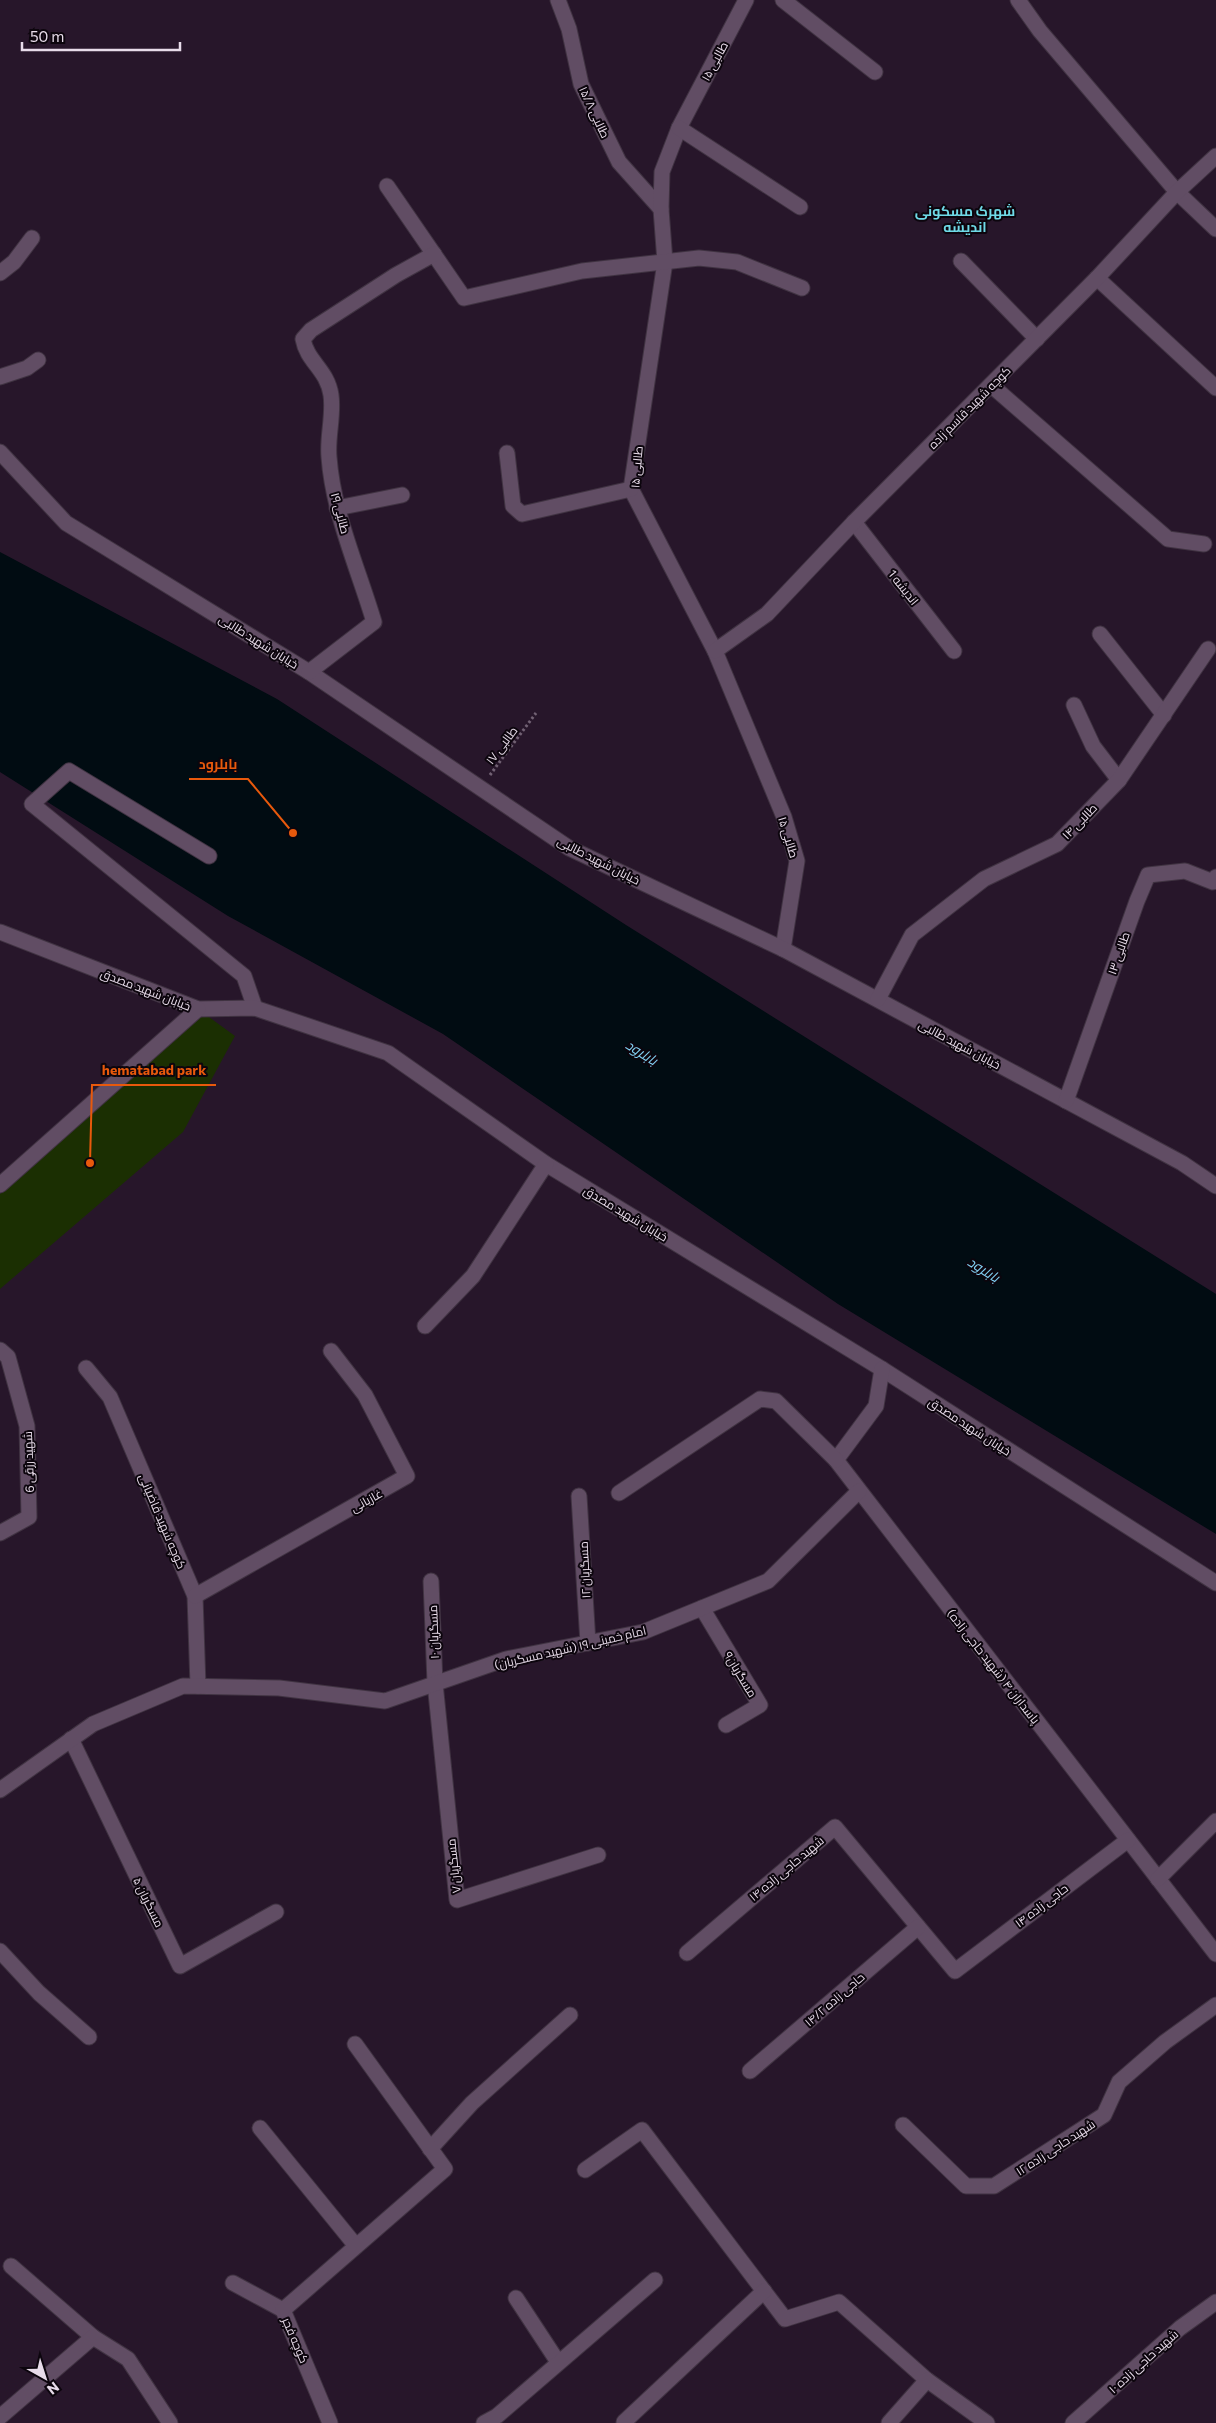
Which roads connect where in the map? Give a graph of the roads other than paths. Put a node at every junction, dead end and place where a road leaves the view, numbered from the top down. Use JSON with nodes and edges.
{"nodes":[{"id":1,"x":558,"y":0,"type":"edge"},
{"id":2,"x":746,"y":0,"type":"edge"},
{"id":3,"x":783,"y":0,"type":"edge"},
{"id":4,"x":1018,"y":0,"type":"edge"},
{"id":5,"x":875,"y":72,"type":"dead end"},
{"id":6,"x":679,"y":128,"type":"junction"},
{"id":7,"x":1216,"y":156,"type":"edge"},
{"id":8,"x":387,"y":186,"type":"dead end"},
{"id":9,"x":1177,"y":192,"type":"junction"},
{"id":10,"x":800,"y":207,"type":"dead end"},
{"id":11,"x":661,"y":209,"type":"junction"},
{"id":12,"x":1216,"y":229,"type":"edge"},
{"id":13,"x":32,"y":238,"type":"dead end"},
{"id":14,"x":434,"y":254,"type":"junction"},
{"id":15,"x":961,"y":261,"type":"dead end"},
{"id":16,"x":665,"y":262,"type":"junction"},
{"id":17,"x":0,"y":274,"type":"edge"},
{"id":18,"x":1097,"y":278,"type":"junction"},
{"id":19,"x":802,"y":288,"type":"dead end"},
{"id":20,"x":1037,"y":339,"type":"junction"},
{"id":21,"x":38,"y":360,"type":"dead end"},
{"id":22,"x":0,"y":377,"type":"edge"},
{"id":23,"x":991,"y":385,"type":"junction"},
{"id":24,"x":1216,"y":388,"type":"edge"},
{"id":25,"x":0,"y":452,"type":"edge"},
{"id":26,"x":507,"y":452,"type":"dead end"},
{"id":27,"x":631,"y":490,"type":"junction"},
{"id":28,"x":402,"y":495,"type":"dead end"},
{"id":29,"x":338,"y":508,"type":"junction"},
{"id":30,"x":854,"y":522,"type":"junction"},
{"id":31,"x":1204,"y":544,"type":"dead end"},
{"id":32,"x":1100,"y":634,"type":"dead end"},
{"id":33,"x":1208,"y":649,"type":"dead end"},
{"id":34,"x":716,"y":651,"type":"junction"},
{"id":35,"x":954,"y":651,"type":"dead end"},
{"id":36,"x":309,"y":672,"type":"junction"},
{"id":37,"x":1074,"y":705,"type":"dead end"},
{"id":38,"x":1164,"y":714,"type":"junction"},
{"id":39,"x":1120,"y":780,"type":"junction"},
{"id":40,"x":209,"y":856,"type":"dead end"},
{"id":41,"x":1216,"y":877,"type":"edge"},
{"id":42,"x":0,"y":932,"type":"edge"},
{"id":43,"x":784,"y":949,"type":"junction"},
{"id":44,"x":878,"y":999,"type":"junction"},
{"id":45,"x":254,"y":1008,"type":"junction"},
{"id":46,"x":198,"y":1009,"type":"junction"},
{"id":47,"x":1066,"y":1101,"type":"junction"},
{"id":48,"x":546,"y":1164,"type":"junction"},
{"id":49,"x":0,"y":1185,"type":"edge"},
{"id":50,"x":1216,"y":1186,"type":"edge"},
{"id":51,"x":425,"y":1326,"type":"dead end"},
{"id":52,"x":0,"y":1350,"type":"edge"},
{"id":53,"x":331,"y":1351,"type":"dead end"},
{"id":54,"x":86,"y":1368,"type":"dead end"},
{"id":55,"x":882,"y":1369,"type":"junction"},
{"id":56,"x":836,"y":1460,"type":"junction"},
{"id":57,"x":859,"y":1491,"type":"junction"},
{"id":58,"x":618,"y":1493,"type":"dead end"},
{"id":59,"x":579,"y":1496,"type":"dead end"},
{"id":60,"x":0,"y":1533,"type":"edge"},
{"id":61,"x":431,"y":1581,"type":"dead end"},
{"id":62,"x":1216,"y":1582,"type":"edge"},
{"id":63,"x":195,"y":1596,"type":"junction"},
{"id":64,"x":702,"y":1608,"type":"junction"},
{"id":65,"x":588,"y":1643,"type":"junction"},
{"id":66,"x":435,"y":1684,"type":"junction"},
{"id":67,"x":198,"y":1686,"type":"junction"},
{"id":68,"x":726,"y":1725,"type":"dead end"},
{"id":69,"x":71,"y":1739,"type":"junction"},
{"id":70,"x":1,"y":1786,"type":"edge"},
{"id":71,"x":1216,"y":1821,"type":"edge"},
{"id":72,"x":1128,"y":1840,"type":"junction"},
{"id":73,"x":598,"y":1855,"type":"dead end"},
{"id":74,"x":1158,"y":1879,"type":"junction"},
{"id":75,"x":276,"y":1912,"type":"dead end"},
{"id":76,"x":918,"y":1927,"type":"junction"},
{"id":77,"x":0,"y":1951,"type":"edge"},
{"id":78,"x":686,"y":1953,"type":"dead end"},
{"id":79,"x":1216,"y":1954,"type":"edge"},
{"id":80,"x":955,"y":1971,"type":"joint"},
{"id":81,"x":1216,"y":2005,"type":"edge"},
{"id":82,"x":570,"y":2015,"type":"dead end"},
{"id":83,"x":89,"y":2038,"type":"dead end"},
{"id":84,"x":355,"y":2044,"type":"dead end"},
{"id":85,"x":750,"y":2071,"type":"dead end"},
{"id":86,"x":903,"y":2125,"type":"dead end"},
{"id":87,"x":260,"y":2128,"type":"dead end"},
{"id":88,"x":430,"y":2149,"type":"junction"},
{"id":89,"x":585,"y":2170,"type":"dead end"},
{"id":90,"x":356,"y":2246,"type":"junction"},
{"id":91,"x":11,"y":2266,"type":"dead end"},
{"id":92,"x":655,"y":2280,"type":"dead end"},
{"id":93,"x":232,"y":2283,"type":"dead end"},
{"id":94,"x":764,"y":2290,"type":"junction"},
{"id":95,"x":516,"y":2298,"type":"dead end"},
{"id":96,"x":1216,"y":2302,"type":"edge"},
{"id":97,"x":283,"y":2310,"type":"junction"},
{"id":98,"x":93,"y":2337,"type":"junction"},
{"id":99,"x":558,"y":2362,"type":"junction"},
{"id":100,"x":927,"y":2380,"type":"junction"},
{"id":101,"x":0,"y":2417,"type":"edge"},
{"id":102,"x":624,"y":2422,"type":"edge"},
{"id":103,"x":170,"y":2423,"type":"edge"},
{"id":104,"x":330,"y":2423,"type":"edge"},
{"id":105,"x":484,"y":2423,"type":"edge"},
{"id":106,"x":889,"y":2423,"type":"edge"},
{"id":107,"x":987,"y":2423,"type":"edge"},
{"id":108,"x":1072,"y":2423,"type":"edge"}],
"edges":[{"from":1,"to":11,"type":"street","name":"طالبی ۱۵/۸"},
{"from":2,"to":6,"type":"street","name":"طالبی ۱۵"},
{"from":3,"to":5,"type":"street"},
{"from":4,"to":9,"type":"street"},
{"from":6,"to":10,"type":"street"},
{"from":6,"to":11,"type":"street","name":"طالبی ۱۵"},
{"from":7,"to":9,"type":"street","name":"کوچه شهید قاسم زاده"},
{"from":8,"to":14,"type":"street"},
{"from":9,"to":12,"type":"street"},
{"from":9,"to":18,"type":"street","name":"کوچه شهید قاسم زاده"},
{"from":11,"to":16,"type":"street","name":"طالبی ۱۵"},
{"from":13,"to":17,"type":"street"},
{"from":14,"to":16,"type":"street"},
{"from":14,"to":29,"type":"street","name":"طالبی ۱۹"},
{"from":15,"to":20,"type":"street"},
{"from":16,"to":19,"type":"street"},
{"from":16,"to":27,"type":"street","name":"طالبی ۱۵"},
{"from":18,"to":20,"type":"street","name":"کوچه شهید قاسم زاده"},
{"from":18,"to":24,"type":"street"},
{"from":20,"to":23,"type":"street","name":"کوچه شهید قاسم زاده"},
{"from":21,"to":22,"type":"street"},
{"from":23,"to":30,"type":"street","name":"کوچه شهید قاسم زاده"},
{"from":23,"to":31,"type":"street"},
{"from":25,"to":36,"type":"street","name":"خیابان شهید طالبی"},
{"from":26,"to":27,"type":"street"},
{"from":27,"to":34,"type":"street","name":"طالبی ۱۵"},
{"from":28,"to":29,"type":"street"},
{"from":29,"to":36,"type":"street","name":"طالبی ۱۹"},
{"from":30,"to":34,"type":"street","name":"کوچه شهید قاسم زاده"},
{"from":30,"to":35,"type":"street","name":"اندیشه 1"},
{"from":32,"to":38,"type":"street"},
{"from":33,"to":38,"type":"street","name":"طالبی ۱۴"},
{"from":34,"to":43,"type":"street","name":"طالبی ۱۵"},
{"from":36,"to":43,"type":"street","name":"خیابان شهید طالبی"},
{"from":37,"to":39,"type":"street"},
{"from":38,"to":39,"type":"street","name":"طالبی ۱۴"},
{"from":39,"to":44,"type":"street","name":"طالبی ۱۴"},
{"from":40,"to":45,"type":"street"},
{"from":41,"to":47,"type":"street","name":"طالبی ۱۳"},
{"from":42,"to":46,"type":"street","name":"خیابان شهید مصدق"},
{"from":43,"to":44,"type":"street","name":"خیابان شهید طالبی"},
{"from":44,"to":47,"type":"street","name":"خیابان شهید طالبی"},
{"from":45,"to":46,"type":"street","name":"خیابان شهید مصدق"},
{"from":45,"to":48,"type":"street","name":"خیابان شهید مصدق"},
{"from":46,"to":49,"type":"street"},
{"from":47,"to":50,"type":"street","name":"خیابان شهید طالبی"},
{"from":48,"to":51,"type":"street"},
{"from":48,"to":55,"type":"street","name":"خیابان شهید مصدق"},
{"from":52,"to":60,"type":"street","name":"شهید رزقی 6"},
{"from":53,"to":63,"type":"street","name":"غازیانی"},
{"from":54,"to":63,"type":"street","name":"کوچه شهید قاضیانی"},
{"from":55,"to":56,"type":"street"},
{"from":55,"to":62,"type":"street","name":"خیابان شهید مصدق"},
{"from":56,"to":57,"type":"street","name":"پاسداران ۴ (شهید حاجی زاده)"},
{"from":56,"to":58,"type":"street","name":"پاسداران ۴ (شهید حاجی زاده)"},
{"from":57,"to":64,"type":"street","name":"امام خمینی ۱۹ (شهید مسگریان)"},
{"from":57,"to":72,"type":"street","name":"پاسداران ۴ (شهید حاجی زاده)"},
{"from":59,"to":65,"type":"street","name":"مسگریان ۱۲"},
{"from":61,"to":66,"type":"street","name":"مسگریان ۱۰"},
{"from":63,"to":67,"type":"street","name":"کوچه شهید قاضیانی"},
{"from":64,"to":65,"type":"street","name":"امام خمینی ۱۹ (شهید مسگریان)"},
{"from":64,"to":68,"type":"street","name":"مسگریان۹"},
{"from":65,"to":66,"type":"street","name":"امام خمینی ۱۹ (شهید مسگریان)"},
{"from":66,"to":67,"type":"street","name":"امام خمینی ۱۹ (شهید مسگریان)"},
{"from":66,"to":73,"type":"street","name":"مسگریان ۷"},
{"from":67,"to":69,"type":"street","name":"امام خمینی ۱۹ (شهید مسگریان)"},
{"from":69,"to":70,"type":"street","name":"امام خمینی ۱۹ (شهید مسگریان)"},
{"from":69,"to":75,"type":"street","name":"مسگریان ۵"},
{"from":71,"to":74,"type":"street"},
{"from":72,"to":74,"type":"street","name":"پاسداران ۴ (شهید حاجی زاده)"},
{"from":72,"to":80,"type":"street","name":"حاجی زاده ۱۴"},
{"from":74,"to":79,"type":"street","name":"پاسداران ۴ (شهید حاجی زاده)"},
{"from":76,"to":78,"type":"street","name":"شهید حاجی زاده ۱۴"},
{"from":76,"to":80,"type":"street","name":"شهید حاجی زاده ۱۴"},
{"from":76,"to":85,"type":"street","name":"حاجی زاده ۱۴/۲"},
{"from":77,"to":83,"type":"street"},
{"from":81,"to":86,"type":"street","name":"شهید حاجی زاده ۱۲"},
{"from":82,"to":88,"type":"street"},
{"from":84,"to":88,"type":"street"},
{"from":87,"to":90,"type":"street"},
{"from":88,"to":90,"type":"street"},
{"from":89,"to":94,"type":"street"},
{"from":90,"to":97,"type":"street"},
{"from":91,"to":98,"type":"street"},
{"from":92,"to":99,"type":"street"},
{"from":93,"to":97,"type":"street","name":"کوچه فجر"},
{"from":94,"to":100,"type":"street"},
{"from":94,"to":102,"type":"street"},
{"from":95,"to":99,"type":"street"},
{"from":96,"to":108,"type":"street","name":"شهید حاجی زاده ۱۰"},
{"from":97,"to":104,"type":"street","name":"کوچه فجر"},
{"from":98,"to":101,"type":"street"},
{"from":98,"to":103,"type":"street"},
{"from":99,"to":105,"type":"street"},
{"from":100,"to":106,"type":"street"},
{"from":100,"to":107,"type":"street"}]}
